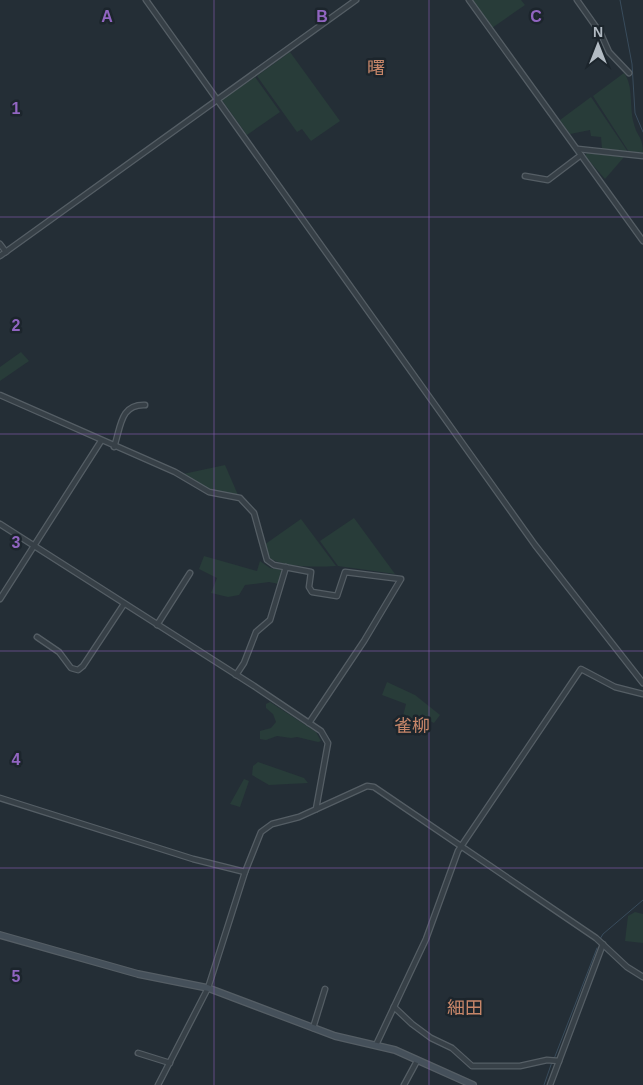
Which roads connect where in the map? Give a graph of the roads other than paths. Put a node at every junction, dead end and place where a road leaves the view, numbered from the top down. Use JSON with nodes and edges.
{"nodes":[{"id":1,"x":146,"y":0,"type":"edge"},
{"id":2,"x":356,"y":0,"type":"edge"},
{"id":3,"x":469,"y":0,"type":"edge"},
{"id":4,"x":576,"y":0,"type":"edge"},
{"id":5,"x":629,"y":73,"type":"dead end"},
{"id":6,"x":217,"y":100,"type":"junction"},
{"id":7,"x":577,"y":149,"type":"junction"},
{"id":8,"x":581,"y":155,"type":"junction"},
{"id":9,"x":643,"y":156,"type":"edge"},
{"id":10,"x":526,"y":176,"type":"dead end"},
{"id":11,"x":643,"y":241,"type":"edge"},
{"id":12,"x":0,"y":244,"type":"edge"},
{"id":13,"x":6,"y":252,"type":"junction"},
{"id":14,"x":0,"y":256,"type":"edge"},
{"id":15,"x":0,"y":395,"type":"edge"},
{"id":16,"x":145,"y":405,"type":"dead end"},
{"id":17,"x":101,"y":441,"type":"junction"},
{"id":18,"x":114,"y":447,"type":"junction"},
{"id":19,"x":0,"y":524,"type":"edge"},
{"id":20,"x":34,"y":546,"type":"junction"},
{"id":21,"x":286,"y":567,"type":"junction"},
{"id":22,"x":190,"y":573,"type":"dead end"},
{"id":23,"x":0,"y":599,"type":"edge"},
{"id":24,"x":124,"y":604,"type":"junction"},
{"id":25,"x":157,"y":625,"type":"junction"},
{"id":26,"x":38,"y":637,"type":"dead end"},
{"id":27,"x":236,"y":674,"type":"junction"},
{"id":28,"x":643,"y":682,"type":"edge"},
{"id":29,"x":643,"y":694,"type":"edge"},
{"id":30,"x":309,"y":723,"type":"junction"},
{"id":31,"x":0,"y":798,"type":"edge"},
{"id":32,"x":316,"y":809,"type":"junction"},
{"id":33,"x":461,"y":846,"type":"junction"},
{"id":34,"x":245,"y":872,"type":"junction"},
{"id":35,"x":0,"y":935,"type":"edge"},
{"id":36,"x":603,"y":944,"type":"junction"},
{"id":37,"x":643,"y":978,"type":"edge"},
{"id":38,"x":208,"y":988,"type":"junction"},
{"id":39,"x":325,"y":990,"type":"dead end"},
{"id":40,"x":394,"y":1007,"type":"junction"},
{"id":41,"x":313,"y":1028,"type":"junction"},
{"id":42,"x":376,"y":1045,"type":"junction"},
{"id":43,"x":138,"y":1053,"type":"dead end"},
{"id":44,"x":417,"y":1061,"type":"junction"},
{"id":45,"x":559,"y":1061,"type":"junction"},
{"id":46,"x":170,"y":1063,"type":"junction"},
{"id":47,"x":158,"y":1085,"type":"edge"},
{"id":48,"x":404,"y":1085,"type":"edge"},
{"id":49,"x":473,"y":1085,"type":"edge"},
{"id":50,"x":550,"y":1085,"type":"edge"}],
"edges":[{"from":1,"to":6,"type":"street"},
{"from":2,"to":6,"type":"street"},
{"from":3,"to":7,"type":"street"},
{"from":4,"to":5,"type":"street"},
{"from":6,"to":13,"type":"street"},
{"from":6,"to":28,"type":"street"},
{"from":7,"to":8,"type":"street"},
{"from":7,"to":9,"type":"street"},
{"from":8,"to":10,"type":"street"},
{"from":8,"to":11,"type":"street"},
{"from":12,"to":13,"type":"street"},
{"from":13,"to":14,"type":"street"},
{"from":15,"to":17,"type":"street"},
{"from":16,"to":18,"type":"street"},
{"from":17,"to":18,"type":"street"},
{"from":17,"to":20,"type":"street"},
{"from":18,"to":21,"type":"street"},
{"from":19,"to":20,"type":"street"},
{"from":20,"to":23,"type":"street"},
{"from":20,"to":24,"type":"street"},
{"from":21,"to":27,"type":"street"},
{"from":21,"to":30,"type":"street"},
{"from":22,"to":25,"type":"street"},
{"from":24,"to":25,"type":"street"},
{"from":24,"to":26,"type":"street"},
{"from":25,"to":27,"type":"street"},
{"from":27,"to":30,"type":"street"},
{"from":29,"to":33,"type":"street"},
{"from":30,"to":32,"type":"street"},
{"from":31,"to":34,"type":"street"},
{"from":32,"to":33,"type":"street"},
{"from":32,"to":34,"type":"street"},
{"from":33,"to":36,"type":"street"},
{"from":33,"to":40,"type":"street"},
{"from":34,"to":38,"type":"street"},
{"from":35,"to":38,"type":"street"},
{"from":36,"to":37,"type":"street"},
{"from":36,"to":45,"type":"street"},
{"from":38,"to":41,"type":"street"},
{"from":38,"to":46,"type":"street"},
{"from":39,"to":41,"type":"street"},
{"from":40,"to":42,"type":"street"},
{"from":40,"to":45,"type":"street"},
{"from":41,"to":42,"type":"street"},
{"from":42,"to":44,"type":"street"},
{"from":43,"to":46,"type":"street"},
{"from":44,"to":48,"type":"street"},
{"from":44,"to":49,"type":"street"},
{"from":45,"to":50,"type":"street"},
{"from":46,"to":47,"type":"street"}]}
